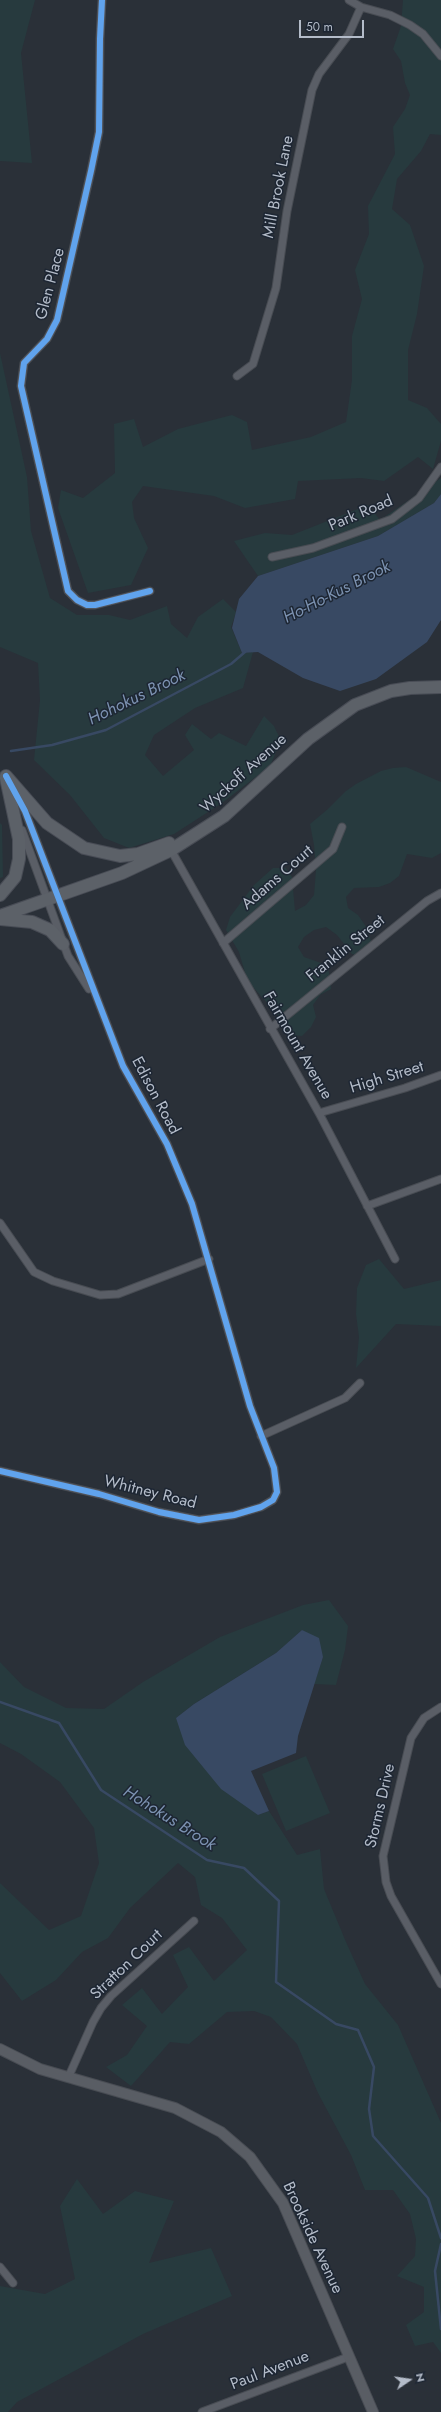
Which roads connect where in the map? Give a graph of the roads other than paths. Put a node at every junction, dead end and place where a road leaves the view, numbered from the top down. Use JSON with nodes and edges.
{"nodes":[{"id":1,"x":102,"y":0,"type":"edge"},
{"id":2,"x":348,"y":0,"type":"edge"},
{"id":3,"x":361,"y":6,"type":"junction"},
{"id":4,"x":441,"y":56,"type":"edge"},
{"id":5,"x":237,"y":376,"type":"dead end"},
{"id":6,"x":441,"y":467,"type":"edge"},
{"id":7,"x":272,"y":557,"type":"dead end"},
{"id":8,"x":150,"y":591,"type":"dead end"},
{"id":9,"x":441,"y":687,"type":"edge"},
{"id":10,"x":6,"y":776,"type":"junction"},
{"id":11,"x":342,"y":827,"type":"dead end"},
{"id":12,"x":196,"y":835,"type":"junction"},
{"id":13,"x":171,"y":850,"type":"junction"},
{"id":14,"x":441,"y":893,"type":"edge"},
{"id":15,"x":0,"y":895,"type":"edge"},
{"id":16,"x":52,"y":897,"type":"junction"},
{"id":17,"x":0,"y":917,"type":"edge"},
{"id":18,"x":223,"y":943,"type":"junction"},
{"id":19,"x":63,"y":944,"type":"junction"},
{"id":20,"x":97,"y":1001,"type":"junction"},
{"id":21,"x":270,"y":1029,"type":"junction"},
{"id":22,"x":441,"y":1075,"type":"edge"},
{"id":23,"x":319,"y":1113,"type":"junction"},
{"id":24,"x":441,"y":1179,"type":"edge"},
{"id":25,"x":367,"y":1206,"type":"junction"},
{"id":26,"x":0,"y":1223,"type":"edge"},
{"id":27,"x":209,"y":1259,"type":"junction"},
{"id":28,"x":395,"y":1259,"type":"dead end"},
{"id":29,"x":360,"y":1383,"type":"dead end"},
{"id":30,"x":261,"y":1436,"type":"junction"},
{"id":31,"x":0,"y":1471,"type":"edge"},
{"id":32,"x":441,"y":1707,"type":"edge"},
{"id":33,"x":194,"y":1921,"type":"dead end"},
{"id":34,"x":441,"y":1984,"type":"edge"},
{"id":35,"x":0,"y":2049,"type":"edge"},
{"id":36,"x":68,"y":2078,"type":"junction"},
{"id":37,"x":0,"y":2267,"type":"edge"},
{"id":38,"x":13,"y":2283,"type":"dead end"},
{"id":39,"x":348,"y":2357,"type":"junction"},
{"id":40,"x":202,"y":2412,"type":"edge"},
{"id":41,"x":373,"y":2412,"type":"edge"}],
"edges":[{"from":1,"to":8,"type":"street","name":"Glen Place"},
{"from":2,"to":3,"type":"street"},
{"from":3,"to":4,"type":"street"},
{"from":3,"to":5,"type":"street","name":"Mill Brook Lane"},
{"from":6,"to":7,"type":"street","name":"Park Road"},
{"from":9,"to":12,"type":"main road","name":"Wyckoff Avenue"},
{"from":10,"to":12,"type":"main road"},
{"from":10,"to":15,"type":"main road"},
{"from":10,"to":16,"type":"street","name":"Edison Road"},
{"from":10,"to":16,"type":"street","name":"Edison Road"},
{"from":11,"to":18,"type":"street","name":"Adams Court"},
{"from":12,"to":13,"type":"main road","name":"Wyckoff Avenue"},
{"from":13,"to":16,"type":"main road","name":"Wyckoff Avenue"},
{"from":13,"to":18,"type":"street","name":"Fairmount Avenue"},
{"from":14,"to":21,"type":"street","name":"Franklin Street"},
{"from":16,"to":17,"type":"main road","name":"Wyckoff Avenue"},
{"from":16,"to":19,"type":"street","name":"Edison Road"},
{"from":16,"to":20,"type":"street","name":"Edison Road"},
{"from":17,"to":19,"type":"main road"},
{"from":18,"to":21,"type":"street","name":"Fairmount Avenue"},
{"from":19,"to":20,"type":"street","name":"Edison Road"},
{"from":20,"to":27,"type":"street","name":"Edison Road"},
{"from":21,"to":23,"type":"street","name":"Fairmount Avenue"},
{"from":22,"to":23,"type":"street","name":"High Street"},
{"from":23,"to":25,"type":"street","name":"Fairmount Avenue"},
{"from":24,"to":25,"type":"street"},
{"from":25,"to":28,"type":"street","name":"Fairmount Avenue"},
{"from":26,"to":27,"type":"street"},
{"from":27,"to":30,"type":"street","name":"Edison Road"},
{"from":29,"to":30,"type":"street"},
{"from":30,"to":31,"type":"street","name":"Whitney Road"},
{"from":32,"to":34,"type":"street","name":"Storms Drive"},
{"from":33,"to":36,"type":"street","name":"Stratton Court"},
{"from":35,"to":36,"type":"street","name":"Brookside Avenue"},
{"from":36,"to":39,"type":"street","name":"Brookside Avenue"},
{"from":37,"to":38,"type":"street"},
{"from":39,"to":40,"type":"street","name":"Paul Avenue"},
{"from":39,"to":41,"type":"street","name":"Brookside Avenue"}]}
